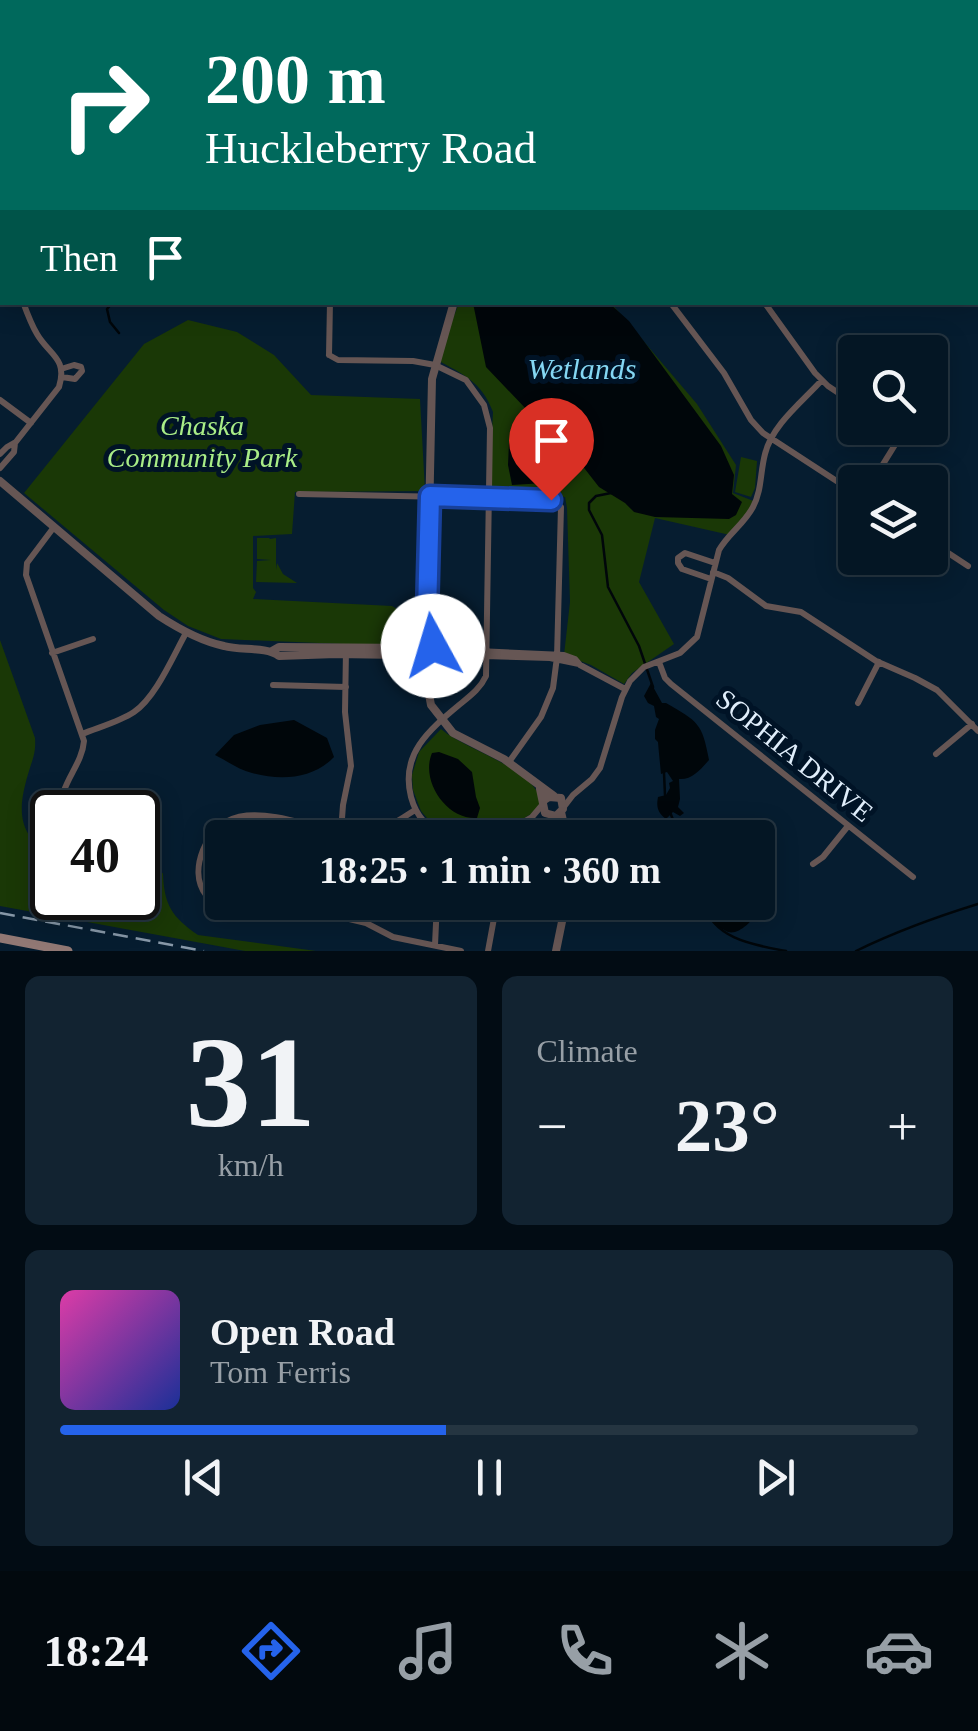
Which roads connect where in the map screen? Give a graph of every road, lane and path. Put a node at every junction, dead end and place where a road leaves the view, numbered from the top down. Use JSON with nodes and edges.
{"nodes":[{"id":1,"x":24,"y":305,"type":"edge"},
{"id":2,"x":330,"y":305,"type":"edge"},
{"id":3,"x":453,"y":305,"type":"edge"},
{"id":4,"x":672,"y":305,"type":"edge"},
{"id":5,"x":766,"y":305,"type":"edge"},
{"id":6,"x":436,"y":365,"type":"junction"},
{"id":7,"x":822,"y":380,"type":"junction"},
{"id":8,"x":838,"y":392,"type":"edge"},
{"id":9,"x":0,"y":400,"type":"edge"},
{"id":10,"x":31,"y":423,"type":"junction"},
{"id":11,"x":770,"y":439,"type":"junction"},
{"id":12,"x":16,"y":443,"type":"junction"},
{"id":13,"x":0,"y":454,"type":"edge"},
{"id":14,"x":0,"y":468,"type":"edge"},
{"id":15,"x":0,"y":481,"type":"edge"},
{"id":16,"x":838,"y":482,"type":"edge"},
{"id":17,"x":298,"y":494,"type":"dead end"},
{"id":18,"x":430,"y":496,"type":"junction"},
{"id":19,"x":489,"y":499,"type":"junction"},
{"id":20,"x":54,"y":527,"type":"junction"},
{"id":21,"x":948,"y":553,"type":"edge"},
{"id":22,"x":715,"y":563,"type":"junction"},
{"id":23,"x":968,"y":566,"type":"dead end"},
{"id":24,"x":712,"y":575,"type":"junction"},
{"id":25,"x":428,"y":624,"type":"junction"},
{"id":26,"x":186,"y":633,"type":"junction"},
{"id":27,"x":94,"y":638,"type":"dead end"},
{"id":28,"x":418,"y":646,"type":"junction"},
{"id":29,"x":346,"y":652,"type":"junction"},
{"id":30,"x":52,"y":653,"type":"junction"},
{"id":31,"x":434,"y":654,"type":"junction"},
{"id":32,"x":485,"y":654,"type":"junction"},
{"id":33,"x":557,"y":656,"type":"junction"},
{"id":34,"x":419,"y":661,"type":"junction"},
{"id":35,"x":659,"y":662,"type":"junction"},
{"id":36,"x":879,"y":662,"type":"junction"},
{"id":37,"x":426,"y":678,"type":"junction"},
{"id":38,"x":273,"y":685,"type":"dead end"},
{"id":39,"x":346,"y":687,"type":"junction"},
{"id":40,"x":625,"y":689,"type":"junction"},
{"id":41,"x":858,"y":703,"type":"dead end"},
{"id":42,"x":441,"y":721,"type":"junction"},
{"id":43,"x":972,"y":724,"type":"junction"},
{"id":44,"x":978,"y":731,"type":"edge"},
{"id":45,"x":82,"y":734,"type":"junction"},
{"id":46,"x":936,"y":754,"type":"dead end"},
{"id":47,"x":509,"y":762,"type":"junction"},
{"id":48,"x":538,"y":785,"type":"junction"},
{"id":49,"x":64,"y":790,"type":"edge"},
{"id":50,"x":573,"y":795,"type":"junction"},
{"id":51,"x":556,"y":797,"type":"junction"},
{"id":52,"x":543,"y":802,"type":"junction"},
{"id":53,"x":415,"y":810,"type":"junction"},
{"id":54,"x":556,"y":813,"type":"junction"},
{"id":55,"x":532,"y":817,"type":"junction"},
{"id":56,"x":229,"y":820,"type":"edge"},
{"id":57,"x":287,"y":820,"type":"edge"},
{"id":58,"x":342,"y":820,"type":"edge"},
{"id":59,"x":397,"y":820,"type":"edge"},
{"id":60,"x":423,"y":820,"type":"edge"},
{"id":61,"x":527,"y":820,"type":"edge"},
{"id":62,"x":559,"y":820,"type":"edge"},
{"id":63,"x":848,"y":826,"type":"junction"},
{"id":64,"x":205,"y":847,"type":"edge"},
{"id":65,"x":813,"y":864,"type":"dead end"},
{"id":66,"x":913,"y":877,"type":"dead end"},
{"id":67,"x":205,"y":893,"type":"edge"},
{"id":68,"x":354,"y":920,"type":"edge"},
{"id":69,"x":436,"y":920,"type":"edge"},
{"id":70,"x":494,"y":920,"type":"edge"},
{"id":71,"x":562,"y":920,"type":"edge"},
{"id":72,"x":0,"y":938,"type":"edge"},
{"id":73,"x":435,"y":945,"type":"junction"},
{"id":74,"x":68,"y":951,"type":"edge"},
{"id":75,"x":461,"y":951,"type":"edge"},
{"id":76,"x":488,"y":951,"type":"edge"},
{"id":77,"x":556,"y":951,"type":"edge"}],
"edges":[{"from":1,"to":10,"type":"street"},
{"from":2,"to":6,"type":"street"},
{"from":3,"to":6,"type":"street"},
{"from":4,"to":11,"type":"street"},
{"from":5,"to":7,"type":"street"},
{"from":6,"to":18,"type":"street"},
{"from":6,"to":19,"type":"street"},
{"from":7,"to":8,"type":"street"},
{"from":7,"to":11,"type":"street"},
{"from":9,"to":10,"type":"street"},
{"from":10,"to":12,"type":"street"},
{"from":11,"to":16,"type":"street"},
{"from":11,"to":22,"type":"street"},
{"from":12,"to":13,"type":"street"},
{"from":12,"to":14,"type":"street"},
{"from":15,"to":20,"type":"street"},
{"from":17,"to":18,"type":"street"},
{"from":18,"to":19,"type":"street"},
{"from":18,"to":25,"type":"street"},
{"from":19,"to":32,"type":"street"},
{"from":19,"to":33,"type":"street"},
{"from":20,"to":26,"type":"street"},
{"from":20,"to":30,"type":"street"},
{"from":21,"to":23,"type":"street"},
{"from":22,"to":24,"type":"street"},
{"from":22,"to":24,"type":"street"},
{"from":24,"to":35,"type":"street"},
{"from":24,"to":36,"type":"street"},
{"from":25,"to":28,"type":"street"},
{"from":25,"to":31,"type":"street"},
{"from":26,"to":29,"type":"street"},
{"from":26,"to":45,"type":"street"},
{"from":27,"to":30,"type":"street"},
{"from":28,"to":29,"type":"street"},
{"from":28,"to":31,"type":"street"},
{"from":28,"to":34,"type":"street"},
{"from":29,"to":34,"type":"street"},
{"from":29,"to":39,"type":"street"},
{"from":30,"to":45,"type":"street"},
{"from":31,"to":32,"type":"street"},
{"from":31,"to":34,"type":"street"},
{"from":31,"to":37,"type":"street"},
{"from":32,"to":33,"type":"street"},
{"from":32,"to":42,"type":"street"},
{"from":33,"to":40,"type":"street"},
{"from":33,"to":47,"type":"street"},
{"from":34,"to":37,"type":"street"},
{"from":35,"to":40,"type":"street"},
{"from":35,"to":63,"type":"street","name":"SOPHIA DRIVE"},
{"from":36,"to":41,"type":"street"},
{"from":36,"to":43,"type":"street"},
{"from":37,"to":42,"type":"street"},
{"from":38,"to":39,"type":"street"},
{"from":39,"to":58,"type":"street"},
{"from":40,"to":50,"type":"street"},
{"from":42,"to":47,"type":"street"},
{"from":42,"to":53,"type":"street"},
{"from":43,"to":44,"type":"street"},
{"from":43,"to":46,"type":"street"},
{"from":45,"to":49,"type":"street"},
{"from":47,"to":48,"type":"street"},
{"from":48,"to":51,"type":"street"},
{"from":48,"to":52,"type":"street"},
{"from":50,"to":51,"type":"street"},
{"from":50,"to":54,"type":"street"},
{"from":51,"to":52,"type":"street"},
{"from":51,"to":54,"type":"street"},
{"from":52,"to":54,"type":"street"},
{"from":52,"to":55,"type":"street"},
{"from":53,"to":59,"type":"street"},
{"from":53,"to":60,"type":"street"},
{"from":54,"to":55,"type":"street"},
{"from":54,"to":62,"type":"street"},
{"from":55,"to":61,"type":"street"},
{"from":56,"to":57,"type":"street"},
{"from":63,"to":65,"type":"street"},
{"from":63,"to":66,"type":"street","name":"SOPHIA DRIVE"},
{"from":64,"to":67,"type":"street"},
{"from":68,"to":73,"type":"street"},
{"from":69,"to":73,"type":"street"},
{"from":70,"to":76,"type":"street"},
{"from":71,"to":77,"type":"street"},
{"from":72,"to":74,"type":"main road"},
{"from":73,"to":75,"type":"street"}]}
